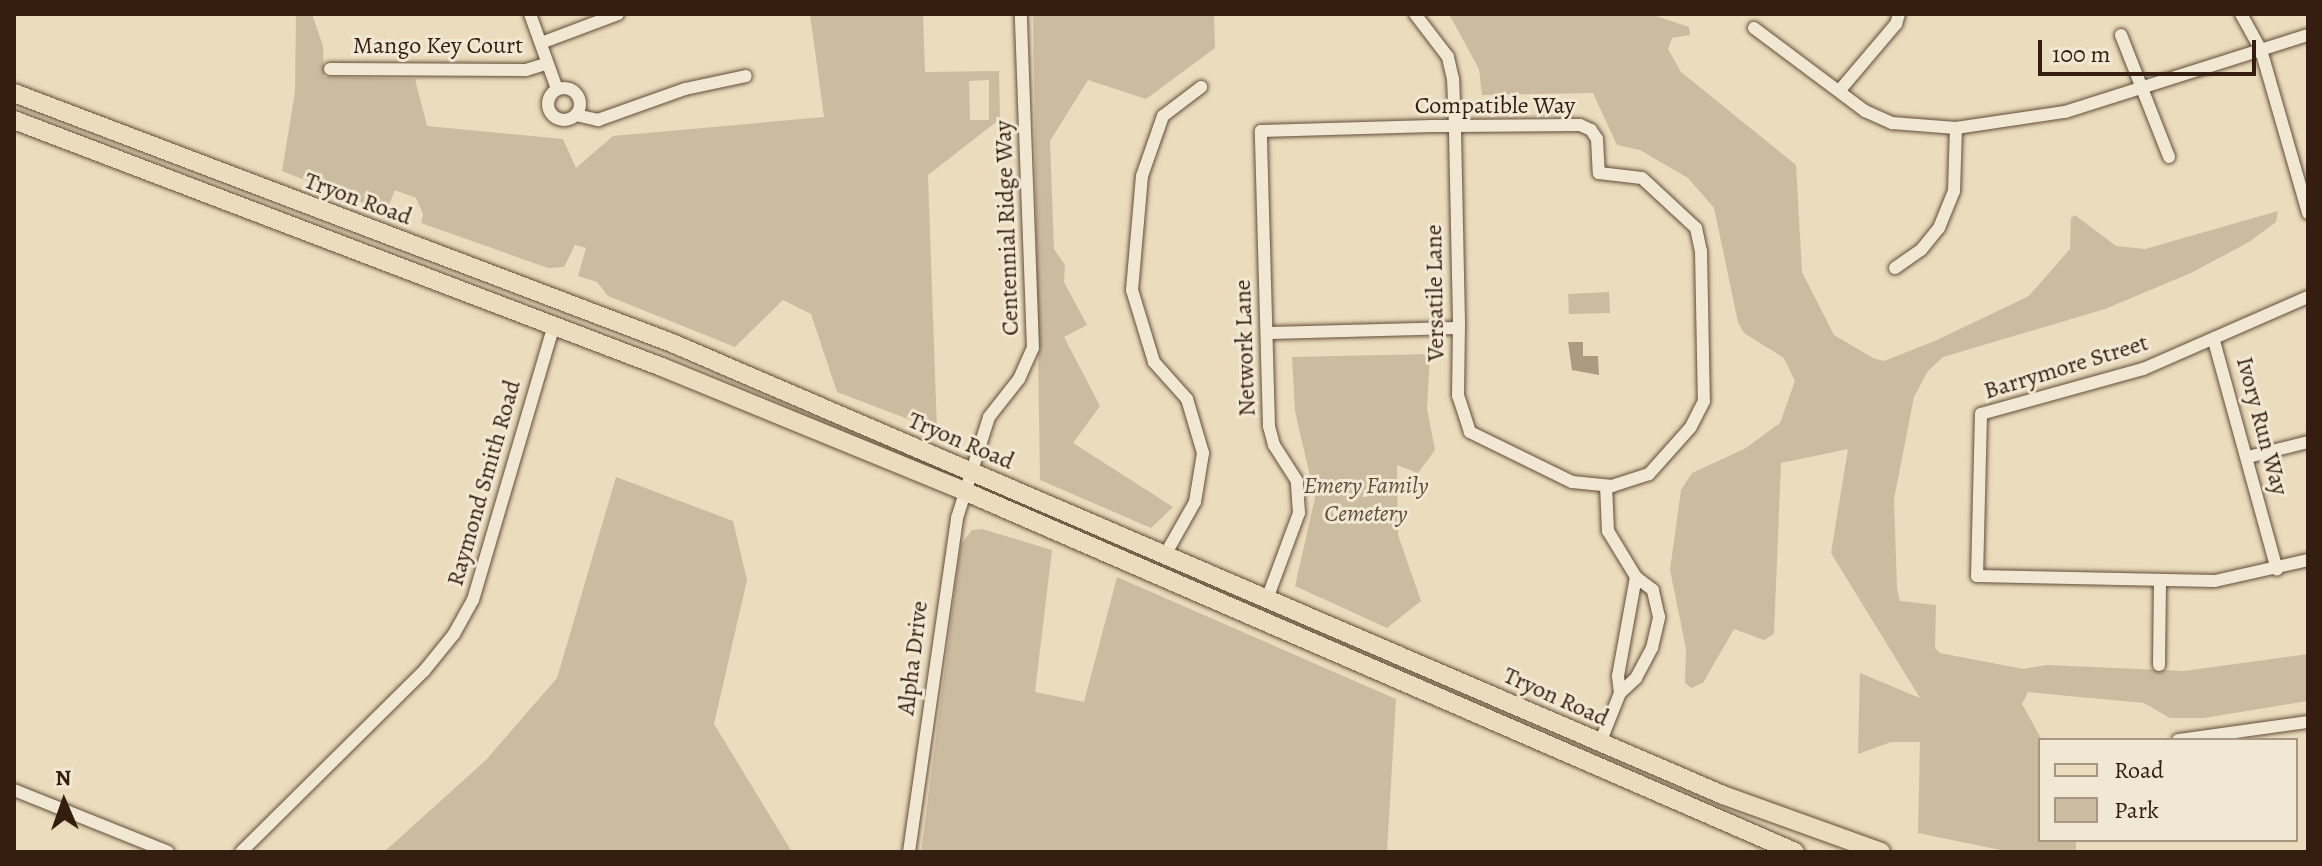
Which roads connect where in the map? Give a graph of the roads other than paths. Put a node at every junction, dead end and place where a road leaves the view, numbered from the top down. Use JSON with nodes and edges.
{"nodes":[{"id":1,"x":530,"y":14,"type":"edge"},
{"id":2,"x":618,"y":14,"type":"edge"},
{"id":3,"x":1021,"y":14,"type":"edge"},
{"id":4,"x":1415,"y":14,"type":"edge"},
{"id":5,"x":1899,"y":14,"type":"edge"},
{"id":6,"x":2241,"y":14,"type":"edge"},
{"id":7,"x":1754,"y":28,"type":"dead end"},
{"id":8,"x":2121,"y":35,"type":"dead end"},
{"id":9,"x":2308,"y":35,"type":"edge"},
{"id":10,"x":541,"y":43,"type":"junction"},
{"id":11,"x":2261,"y":50,"type":"junction"},
{"id":12,"x":546,"y":64,"type":"junction"},
{"id":13,"x":330,"y":69,"type":"dead end"},
{"id":14,"x":746,"y":76,"type":"dead end"},
{"id":15,"x":1201,"y":87,"type":"dead end"},
{"id":16,"x":2142,"y":88,"type":"junction"},
{"id":17,"x":557,"y":89,"type":"junction"},
{"id":18,"x":1840,"y":90,"type":"junction"},
{"id":19,"x":14,"y":93,"type":"edge"},
{"id":20,"x":576,"y":115,"type":"junction"},
{"id":21,"x":14,"y":120,"type":"edge"},
{"id":22,"x":1455,"y":126,"type":"junction"},
{"id":23,"x":1956,"y":128,"type":"junction"},
{"id":24,"x":1261,"y":131,"type":"joint"},
{"id":25,"x":2169,"y":157,"type":"dead end"},
{"id":26,"x":2308,"y":213,"type":"edge"},
{"id":27,"x":1895,"y":268,"type":"dead end"},
{"id":28,"x":2308,"y":297,"type":"edge"},
{"id":29,"x":554,"y":324,"type":"junction"},
{"id":30,"x":1459,"y":328,"type":"junction"},
{"id":31,"x":1267,"y":333,"type":"junction"},
{"id":32,"x":2214,"y":341,"type":"junction"},
{"id":33,"x":2308,"y":442,"type":"edge"},
{"id":34,"x":2248,"y":457,"type":"junction"},
{"id":35,"x":970,"y":471,"type":"junction"},
{"id":36,"x":1606,"y":486,"type":"junction"},
{"id":37,"x":964,"y":491,"type":"junction"},
{"id":38,"x":1165,"y":555,"type":"junction"},
{"id":39,"x":2308,"y":560,"type":"edge"},
{"id":40,"x":2277,"y":569,"type":"junction"},
{"id":41,"x":1636,"y":577,"type":"junction"},
{"id":42,"x":2160,"y":582,"type":"junction"},
{"id":43,"x":1267,"y":599,"type":"junction"},
{"id":44,"x":2159,"y":665,"type":"dead end"},
{"id":45,"x":1620,"y":693,"type":"junction"},
{"id":46,"x":2308,"y":722,"type":"edge"},
{"id":47,"x":2192,"y":738,"type":"edge"},
{"id":48,"x":1600,"y":743,"type":"junction"},
{"id":49,"x":14,"y":790,"type":"edge"},
{"id":50,"x":168,"y":852,"type":"edge"},
{"id":51,"x":241,"y":852,"type":"edge"},
{"id":52,"x":909,"y":852,"type":"edge"},
{"id":53,"x":1795,"y":852,"type":"edge"},
{"id":54,"x":1881,"y":852,"type":"edge"}],
"edges":[{"from":1,"to":10,"type":"street"},
{"from":2,"to":10,"type":"street"},
{"from":3,"to":35,"type":"street","name":"Centennial Ridge Way"},
{"from":4,"to":22,"type":"street","name":"Versatile Lane"},
{"from":5,"to":18,"type":"street"},
{"from":6,"to":11,"type":"street"},
{"from":7,"to":18,"type":"street"},
{"from":8,"to":16,"type":"street"},
{"from":9,"to":11,"type":"street"},
{"from":10,"to":12,"type":"street"},
{"from":11,"to":16,"type":"street"},
{"from":11,"to":26,"type":"street"},
{"from":12,"to":13,"type":"street","name":"Mango Key Court"},
{"from":12,"to":17,"type":"street"},
{"from":14,"to":20,"type":"street"},
{"from":15,"to":38,"type":"street"},
{"from":16,"to":23,"type":"street"},
{"from":16,"to":25,"type":"street"},
{"from":17,"to":20,"type":"street"},
{"from":17,"to":20,"type":"street"},
{"from":18,"to":23,"type":"street"},
{"from":19,"to":35,"type":"main road","name":"Tryon Road"},
{"from":21,"to":29,"type":"main road","name":"Tryon Road"},
{"from":22,"to":24,"type":"street","name":"Compatible Way"},
{"from":22,"to":30,"type":"street","name":"Versatile Lane"},
{"from":22,"to":36,"type":"street","name":"Compatible Way"},
{"from":23,"to":27,"type":"street"},
{"from":24,"to":31,"type":"street","name":"Network Lane"},
{"from":28,"to":32,"type":"street","name":"Barrymore Street"},
{"from":29,"to":37,"type":"main road","name":"Tryon Road"},
{"from":29,"to":51,"type":"street","name":"Raymond Smith Road"},
{"from":30,"to":31,"type":"street"},
{"from":30,"to":36,"type":"street","name":"Versatile Lane"},
{"from":31,"to":43,"type":"street","name":"Network Lane"},
{"from":32,"to":34,"type":"street","name":"Ivory Run Way"},
{"from":32,"to":42,"type":"street","name":"Barrymore Street"},
{"from":33,"to":34,"type":"street"},
{"from":34,"to":40,"type":"street","name":"Ivory Run Way"},
{"from":35,"to":37,"type":"street","name":"Alpha Drive"},
{"from":35,"to":38,"type":"main road","name":"Tryon Road"},
{"from":36,"to":41,"type":"street"},
{"from":37,"to":52,"type":"street","name":"Alpha Drive"},
{"from":37,"to":53,"type":"main road","name":"Tryon Road"},
{"from":38,"to":43,"type":"main road","name":"Tryon Road"},
{"from":39,"to":40,"type":"street","name":"Barrymore Street"},
{"from":40,"to":42,"type":"street","name":"Barrymore Street"},
{"from":41,"to":45,"type":"street"},
{"from":41,"to":45,"type":"street"},
{"from":42,"to":44,"type":"street"},
{"from":43,"to":48,"type":"main road","name":"Tryon Road"},
{"from":45,"to":48,"type":"street"},
{"from":46,"to":47,"type":"street"},
{"from":48,"to":54,"type":"main road","name":"Tryon Road"},
{"from":49,"to":50,"type":"street"}]}
